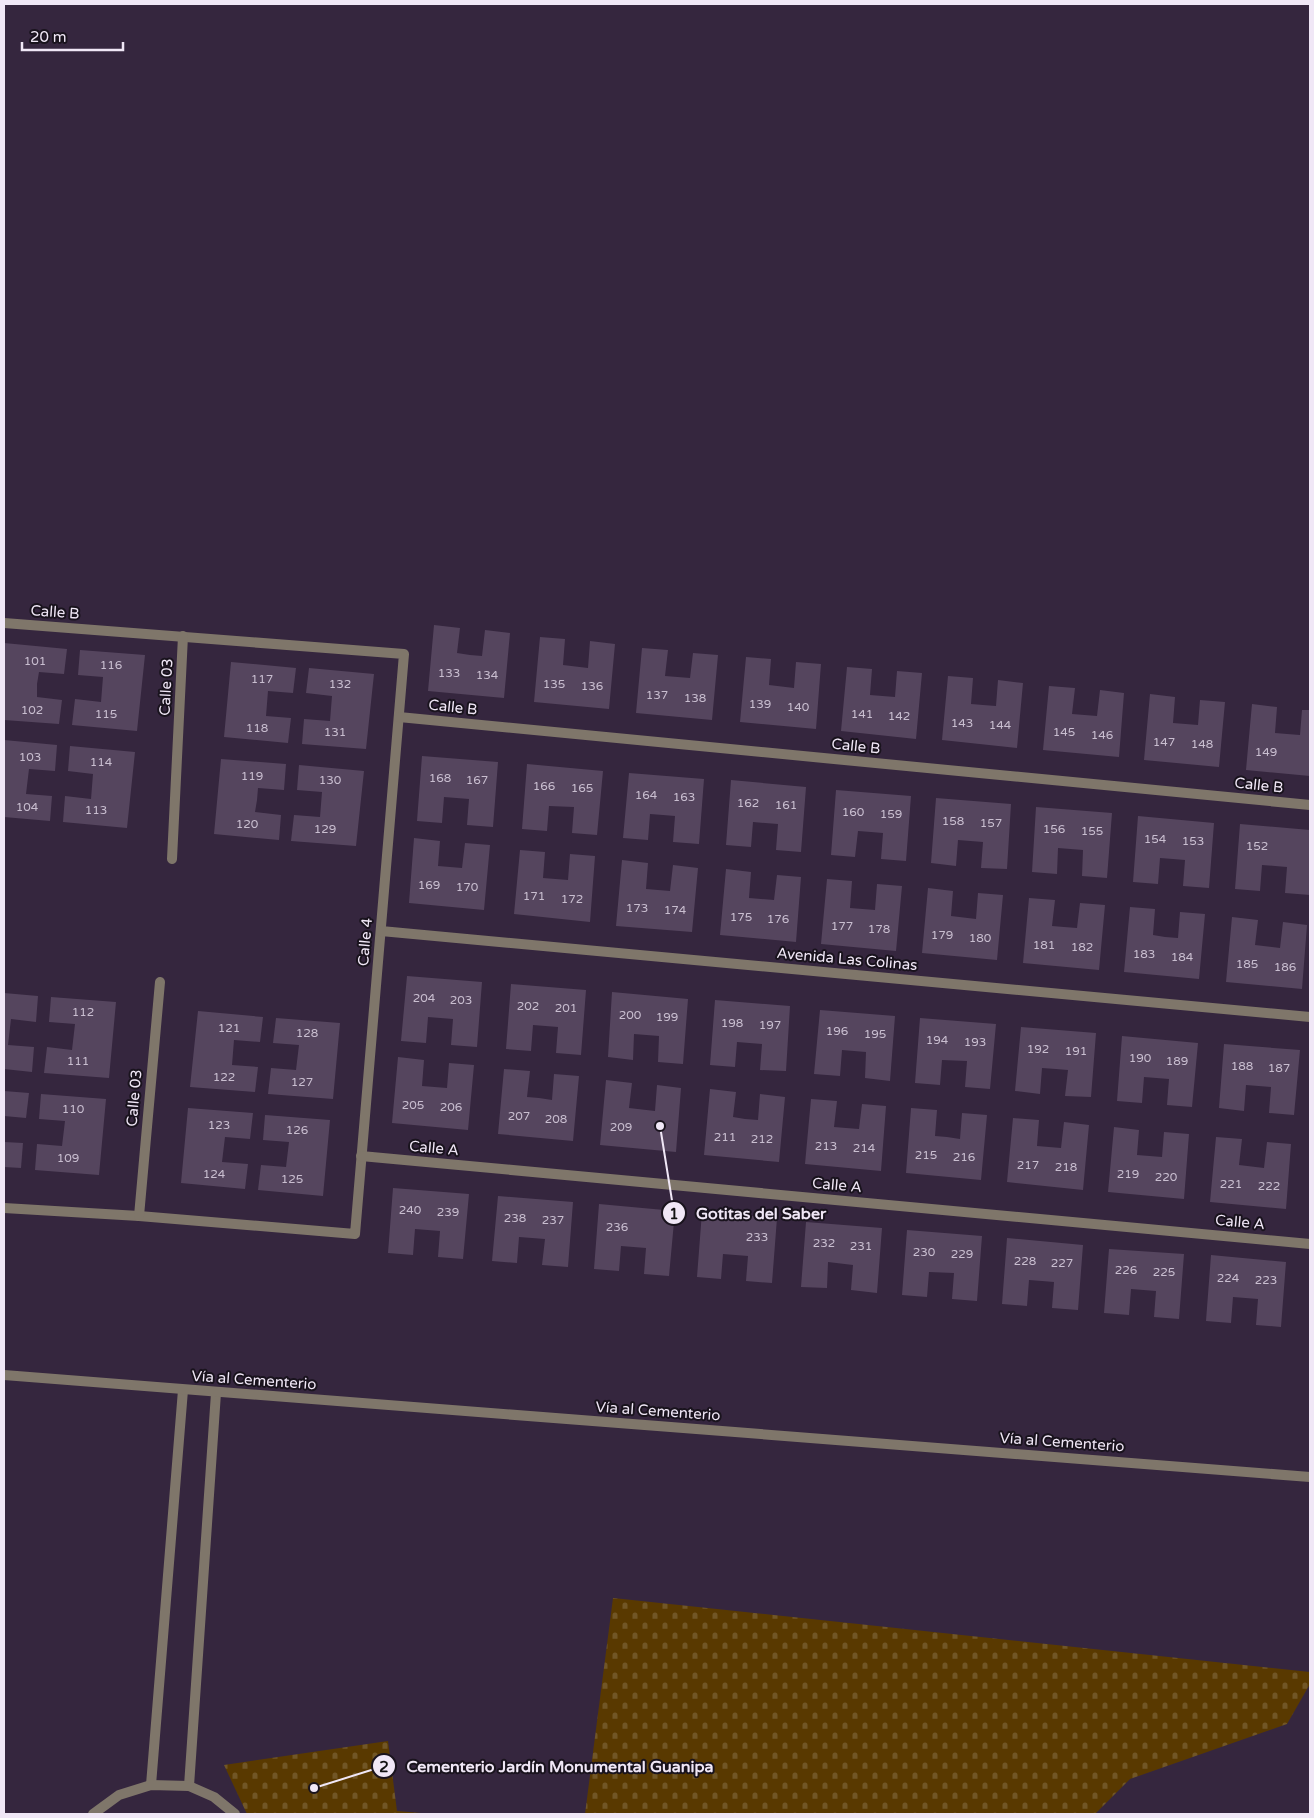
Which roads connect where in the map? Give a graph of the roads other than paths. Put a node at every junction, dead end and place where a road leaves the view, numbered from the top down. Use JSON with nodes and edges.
{"nodes":[{"id":1,"x":4,"y":623,"type":"edge"},
{"id":2,"x":183,"y":636,"type":"junction"},
{"id":3,"x":404,"y":654,"type":"joint"},
{"id":4,"x":399,"y":717,"type":"junction"},
{"id":5,"x":1310,"y":805,"type":"edge"},
{"id":6,"x":172,"y":859,"type":"dead end"},
{"id":7,"x":381,"y":931,"type":"junction"},
{"id":8,"x":160,"y":982,"type":"dead end"},
{"id":9,"x":1310,"y":1017,"type":"edge"},
{"id":10,"x":361,"y":1156,"type":"junction"},
{"id":11,"x":4,"y":1208,"type":"edge"},
{"id":12,"x":139,"y":1216,"type":"junction"},
{"id":13,"x":1310,"y":1244,"type":"edge"},
{"id":14,"x":4,"y":1375,"type":"edge"},
{"id":15,"x":183,"y":1390,"type":"junction"},
{"id":16,"x":216,"y":1393,"type":"junction"},
{"id":17,"x":1310,"y":1476,"type":"edge"},
{"id":18,"x":151,"y":1785,"type":"junction"},
{"id":19,"x":189,"y":1786,"type":"junction"},
{"id":20,"x":93,"y":1814,"type":"edge"},
{"id":21,"x":235,"y":1814,"type":"edge"}],
"edges":[{"from":1,"to":2,"type":"street","name":"Calle B"},
{"from":2,"to":3,"type":"street","name":"Calle B"},
{"from":2,"to":6,"type":"street","name":"Calle 03"},
{"from":3,"to":4,"type":"street","name":"Calle 4"},
{"from":4,"to":5,"type":"street","name":"Calle B"},
{"from":4,"to":7,"type":"street","name":"Calle 4"},
{"from":7,"to":9,"type":"street","name":"Avenida Las Colinas"},
{"from":7,"to":10,"type":"street","name":"Calle 4"},
{"from":8,"to":12,"type":"street","name":"Calle 03"},
{"from":10,"to":12,"type":"street","name":"Calle 4"},
{"from":10,"to":13,"type":"street","name":"Calle A"},
{"from":11,"to":12,"type":"street"},
{"from":14,"to":15,"type":"street","name":"Vía al Cementerio"},
{"from":15,"to":16,"type":"street","name":"Vía al Cementerio"},
{"from":15,"to":18,"type":"street"},
{"from":16,"to":17,"type":"street","name":"Vía al Cementerio"},
{"from":16,"to":19,"type":"street"},
{"from":18,"to":19,"type":"street"},
{"from":18,"to":20,"type":"street"},
{"from":19,"to":21,"type":"street"}]}
